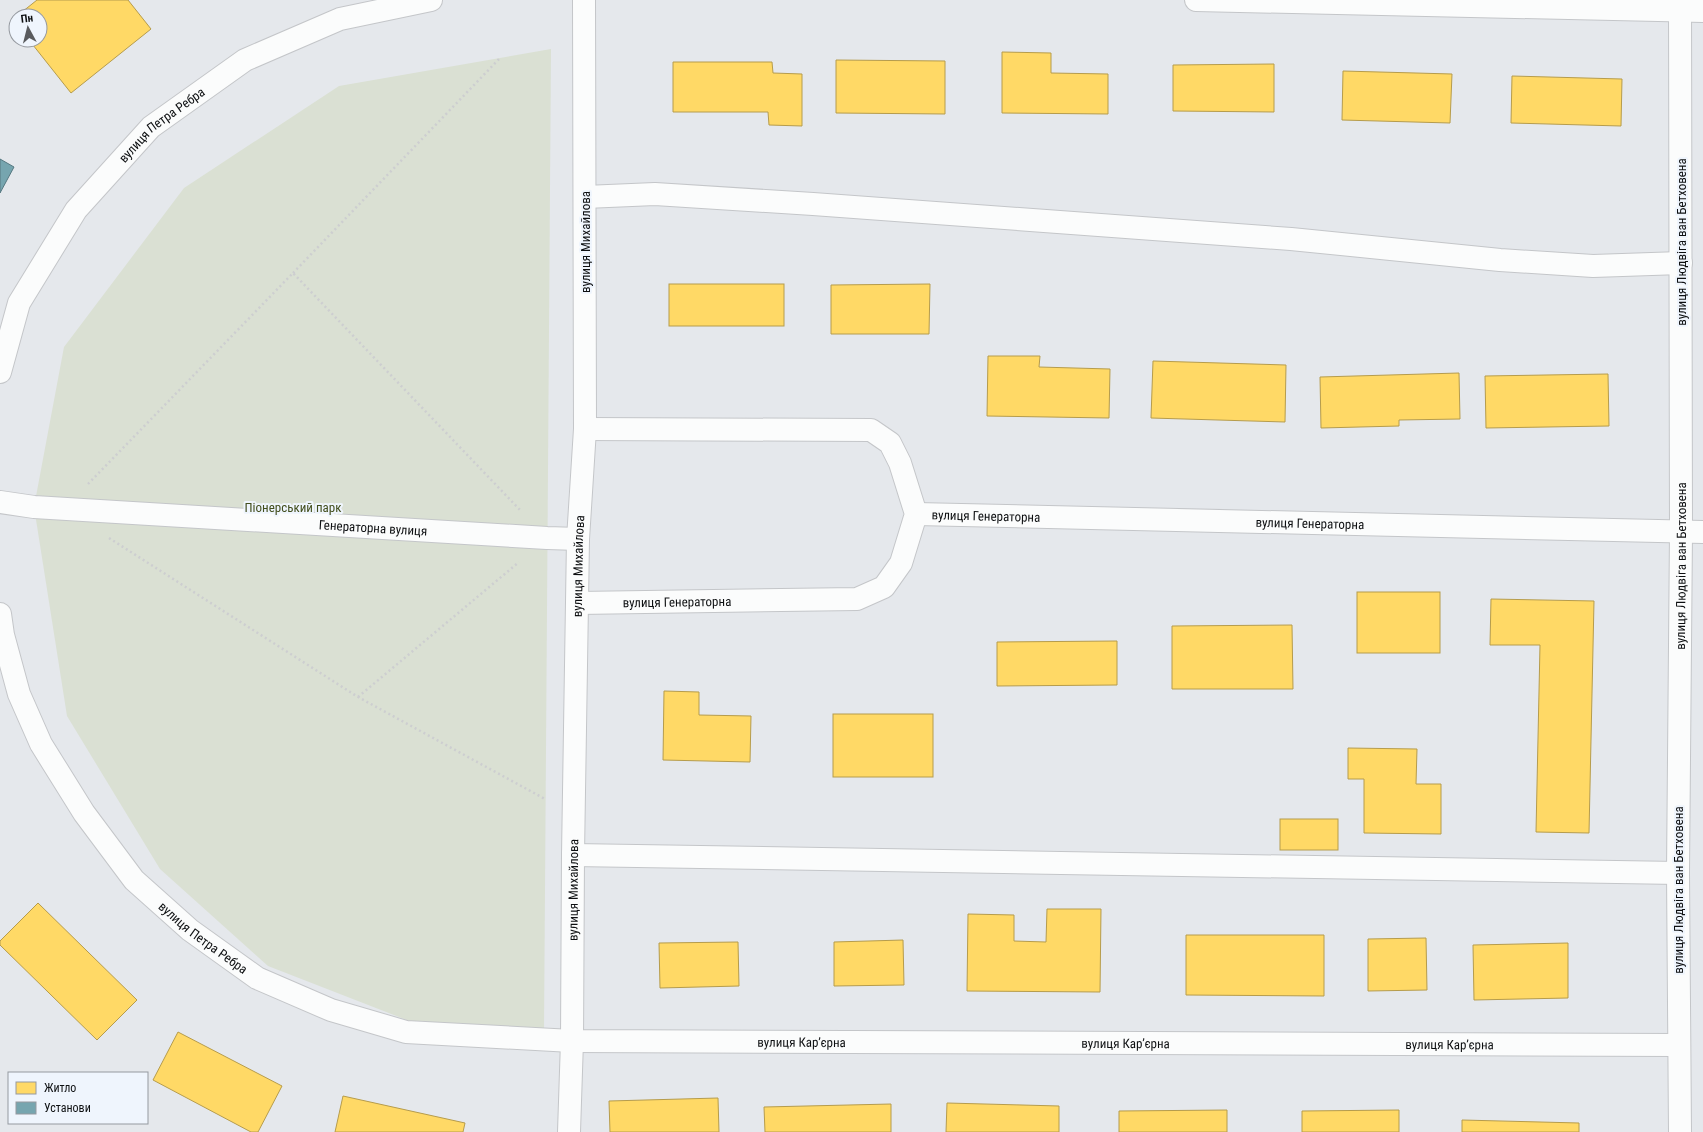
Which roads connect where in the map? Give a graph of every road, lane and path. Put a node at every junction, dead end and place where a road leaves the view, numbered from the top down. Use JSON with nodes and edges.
{"nodes":[{"id":1,"x":431,"y":0,"type":"edge"},
{"id":2,"x":584,"y":0,"type":"edge"},
{"id":3,"x":1196,"y":0,"type":"edge"},
{"id":4,"x":1680,"y":5,"type":"edge"},
{"id":5,"x":1703,"y":11,"type":"edge"},
{"id":6,"x":500,"y":58,"type":"dead end"},
{"id":7,"x":585,"y":196,"type":"junction"},
{"id":8,"x":1681,"y":263,"type":"junction"},
{"id":9,"x":293,"y":273,"type":"dead end"},
{"id":10,"x":0,"y":372,"type":"edge"},
{"id":11,"x":585,"y":429,"type":"junction"},
{"id":12,"x":0,"y":502,"type":"edge"},
{"id":13,"x":916,"y":514,"type":"junction"},
{"id":14,"x":1681,"y":532,"type":"junction"},
{"id":15,"x":1703,"y":532,"type":"edge"},
{"id":16,"x":547,"y":538,"type":"junction"},
{"id":17,"x":578,"y":539,"type":"junction"},
{"id":18,"x":578,"y":603,"type":"junction"},
{"id":19,"x":0,"y":614,"type":"edge"},
{"id":20,"x":358,"y":697,"type":"dead end"},
{"id":21,"x":573,"y":855,"type":"junction"},
{"id":22,"x":1678,"y":873,"type":"junction"},
{"id":23,"x":572,"y":1041,"type":"junction"},
{"id":24,"x":1678,"y":1046,"type":"junction"},
{"id":25,"x":569,"y":1132,"type":"edge"},
{"id":26,"x":1680,"y":1132,"type":"edge"}],
"edges":[{"from":1,"to":10,"type":"street","name":"вулиця Петра Ребра"},
{"from":2,"to":7,"type":"street","name":"вулиця Михайлова"},
{"from":3,"to":4,"type":"street"},
{"from":4,"to":5,"type":"street"},
{"from":4,"to":8,"type":"street","name":"вулиця Людвіга ван Бетховена"},
{"from":6,"to":9,"type":"path"},
{"from":7,"to":8,"type":"street"},
{"from":7,"to":11,"type":"street","name":"вулиця Михайлова"},
{"from":8,"to":14,"type":"street","name":"вулиця Людвіга ван Бетховена"},
{"from":11,"to":13,"type":"street","name":"вулиця Генераторна"},
{"from":11,"to":17,"type":"street","name":"вулиця Михайлова"},
{"from":12,"to":16,"type":"street","name":"Генераторна вулиця"},
{"from":13,"to":14,"type":"street","name":"вулиця Генераторна"},
{"from":13,"to":18,"type":"street","name":"вулиця Генераторна"},
{"from":14,"to":15,"type":"street","name":"вулиця Генераторна"},
{"from":14,"to":22,"type":"street","name":"вулиця Людвіга ван Бетховена"},
{"from":16,"to":17,"type":"street","name":"Генераторна вулиця"},
{"from":16,"to":20,"type":"path"},
{"from":17,"to":18,"type":"street","name":"вулиця Михайлова"},
{"from":18,"to":21,"type":"street","name":"вулиця Михайлова"},
{"from":19,"to":23,"type":"street","name":"вулиця Петра Ребра"},
{"from":21,"to":22,"type":"street"},
{"from":21,"to":23,"type":"street","name":"вулиця Михайлова"},
{"from":22,"to":24,"type":"street","name":"вулиця Людвіга ван Бетховена"},
{"from":23,"to":24,"type":"street","name":"вулиця Кар’єрна"},
{"from":23,"to":25,"type":"street","name":"вулиця Михайлова"},
{"from":24,"to":26,"type":"street","name":"вулиця Людвіга ван Бетховена"}]}
